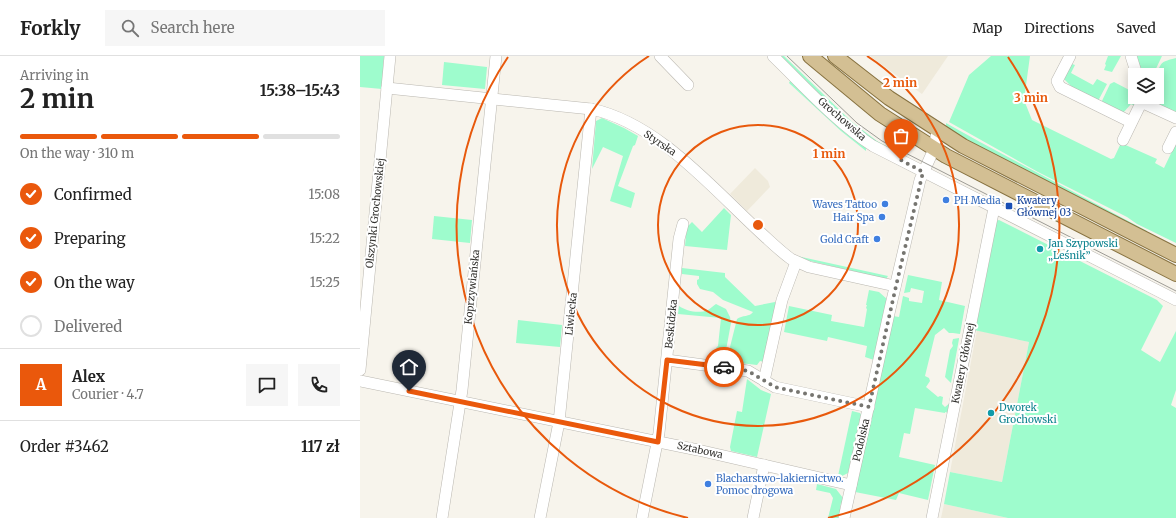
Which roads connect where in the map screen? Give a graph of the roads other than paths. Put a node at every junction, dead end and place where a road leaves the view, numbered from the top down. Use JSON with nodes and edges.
{"nodes":[{"id":1,"x":390,"y":56,"type":"edge"},
{"id":2,"x":496,"y":56,"type":"edge"},
{"id":3,"x":660,"y":56,"type":"edge"},
{"id":4,"x":773,"y":56,"type":"edge"},
{"id":5,"x":810,"y":56,"type":"edge"},
{"id":6,"x":834,"y":56,"type":"edge"},
{"id":7,"x":1070,"y":56,"type":"edge"},
{"id":8,"x":1131,"y":56,"type":"edge"},
{"id":9,"x":1135,"y":68,"type":"edge"},
{"id":10,"x":688,"y":85,"type":"dead end"},
{"id":11,"x":387,"y":88,"type":"junction"},
{"id":12,"x":491,"y":98,"type":"junction"},
{"id":13,"x":591,"y":109,"type":"junction"},
{"id":14,"x":1176,"y":118,"type":"edge"},
{"id":15,"x":1131,"y":122,"type":"junction"},
{"id":16,"x":937,"y":130,"type":"junction"},
{"id":17,"x":1176,"y":132,"type":"edge"},
{"id":18,"x":1122,"y":140,"type":"dead end"},
{"id":19,"x":1168,"y":148,"type":"dead end"},
{"id":20,"x":934,"y":149,"type":"junction"},
{"id":21,"x":923,"y":172,"type":"junction"},
{"id":22,"x":994,"y":208,"type":"junction"},
{"id":23,"x":683,"y":224,"type":"dead end"},
{"id":24,"x":1176,"y":255,"type":"edge"},
{"id":25,"x":796,"y":262,"type":"junction"},
{"id":26,"x":1176,"y":274,"type":"edge"},
{"id":27,"x":896,"y":286,"type":"junction"},
{"id":28,"x":1176,"y":300,"type":"edge"},
{"id":29,"x":667,"y":360,"type":"junction"},
{"id":30,"x":360,"y":370,"type":"edge"},
{"id":31,"x":360,"y":381,"type":"edge"},
{"id":32,"x":764,"y":381,"type":"junction"},
{"id":33,"x":460,"y":401,"type":"junction"},
{"id":34,"x":869,"y":407,"type":"junction"},
{"id":35,"x":559,"y":422,"type":"junction"},
{"id":36,"x":658,"y":442,"type":"junction"},
{"id":37,"x":764,"y":465,"type":"junction"},
{"id":38,"x":851,"y":485,"type":"junction"},
{"id":39,"x":442,"y":518,"type":"edge"},
{"id":40,"x":540,"y":518,"type":"edge"},
{"id":41,"x":642,"y":518,"type":"edge"},
{"id":42,"x":753,"y":518,"type":"edge"},
{"id":43,"x":844,"y":518,"type":"edge"},
{"id":44,"x":932,"y":518,"type":"edge"}],
"edges":[{"from":1,"to":11,"type":"street","name":"Olszynki Grochowskiej"},
{"from":2,"to":12,"type":"street","name":"Koprzywiańska"},
{"from":3,"to":10,"type":"street"},
{"from":4,"to":21,"type":"street","name":"Grochowska"},
{"from":5,"to":20,"type":"main road"},
{"from":6,"to":16,"type":"main road"},
{"from":7,"to":15,"type":"street"},
{"from":8,"to":9,"type":"street"},
{"from":11,"to":12,"type":"street","name":"Styrska"},
{"from":11,"to":30,"type":"street","name":"Olszynki Grochowskiej"},
{"from":12,"to":13,"type":"street","name":"Styrska"},
{"from":12,"to":33,"type":"street","name":"Koprzywiańska"},
{"from":13,"to":25,"type":"street","name":"Styrska"},
{"from":13,"to":35,"type":"street","name":"Liwiecka"},
{"from":14,"to":15,"type":"street"},
{"from":15,"to":18,"type":"street"},
{"from":16,"to":20,"type":"street","name":"Podolska"},
{"from":16,"to":24,"type":"main road"},
{"from":17,"to":19,"type":"street"},
{"from":20,"to":21,"type":"street","name":"Podolska"},
{"from":20,"to":26,"type":"main road"},
{"from":21,"to":22,"type":"street","name":"Grochowska"},
{"from":21,"to":27,"type":"street","name":"Podolska"},
{"from":22,"to":28,"type":"street","name":"Grochowska"},
{"from":22,"to":44,"type":"street","name":"Kwatery Głównej"},
{"from":23,"to":29,"type":"street","name":"Beskidzka"},
{"from":25,"to":27,"type":"street","name":"Styrska"},
{"from":25,"to":32,"type":"street"},
{"from":27,"to":34,"type":"street","name":"Podolska"},
{"from":29,"to":32,"type":"street"},
{"from":29,"to":36,"type":"street","name":"Beskidzka"},
{"from":31,"to":33,"type":"street","name":"Sztabowa"},
{"from":32,"to":34,"type":"street"},
{"from":33,"to":35,"type":"street","name":"Sztabowa"},
{"from":33,"to":39,"type":"street","name":"Koprzywiańska"},
{"from":34,"to":38,"type":"street","name":"Podolska"},
{"from":35,"to":36,"type":"street","name":"Sztabowa"},
{"from":35,"to":40,"type":"street","name":"Liwiecka"},
{"from":36,"to":37,"type":"street","name":"Sztabowa"},
{"from":36,"to":41,"type":"street","name":"Beskidzka"},
{"from":37,"to":38,"type":"street","name":"Sztabowa"},
{"from":37,"to":42,"type":"street"},
{"from":38,"to":43,"type":"street","name":"Podolska"}]}
